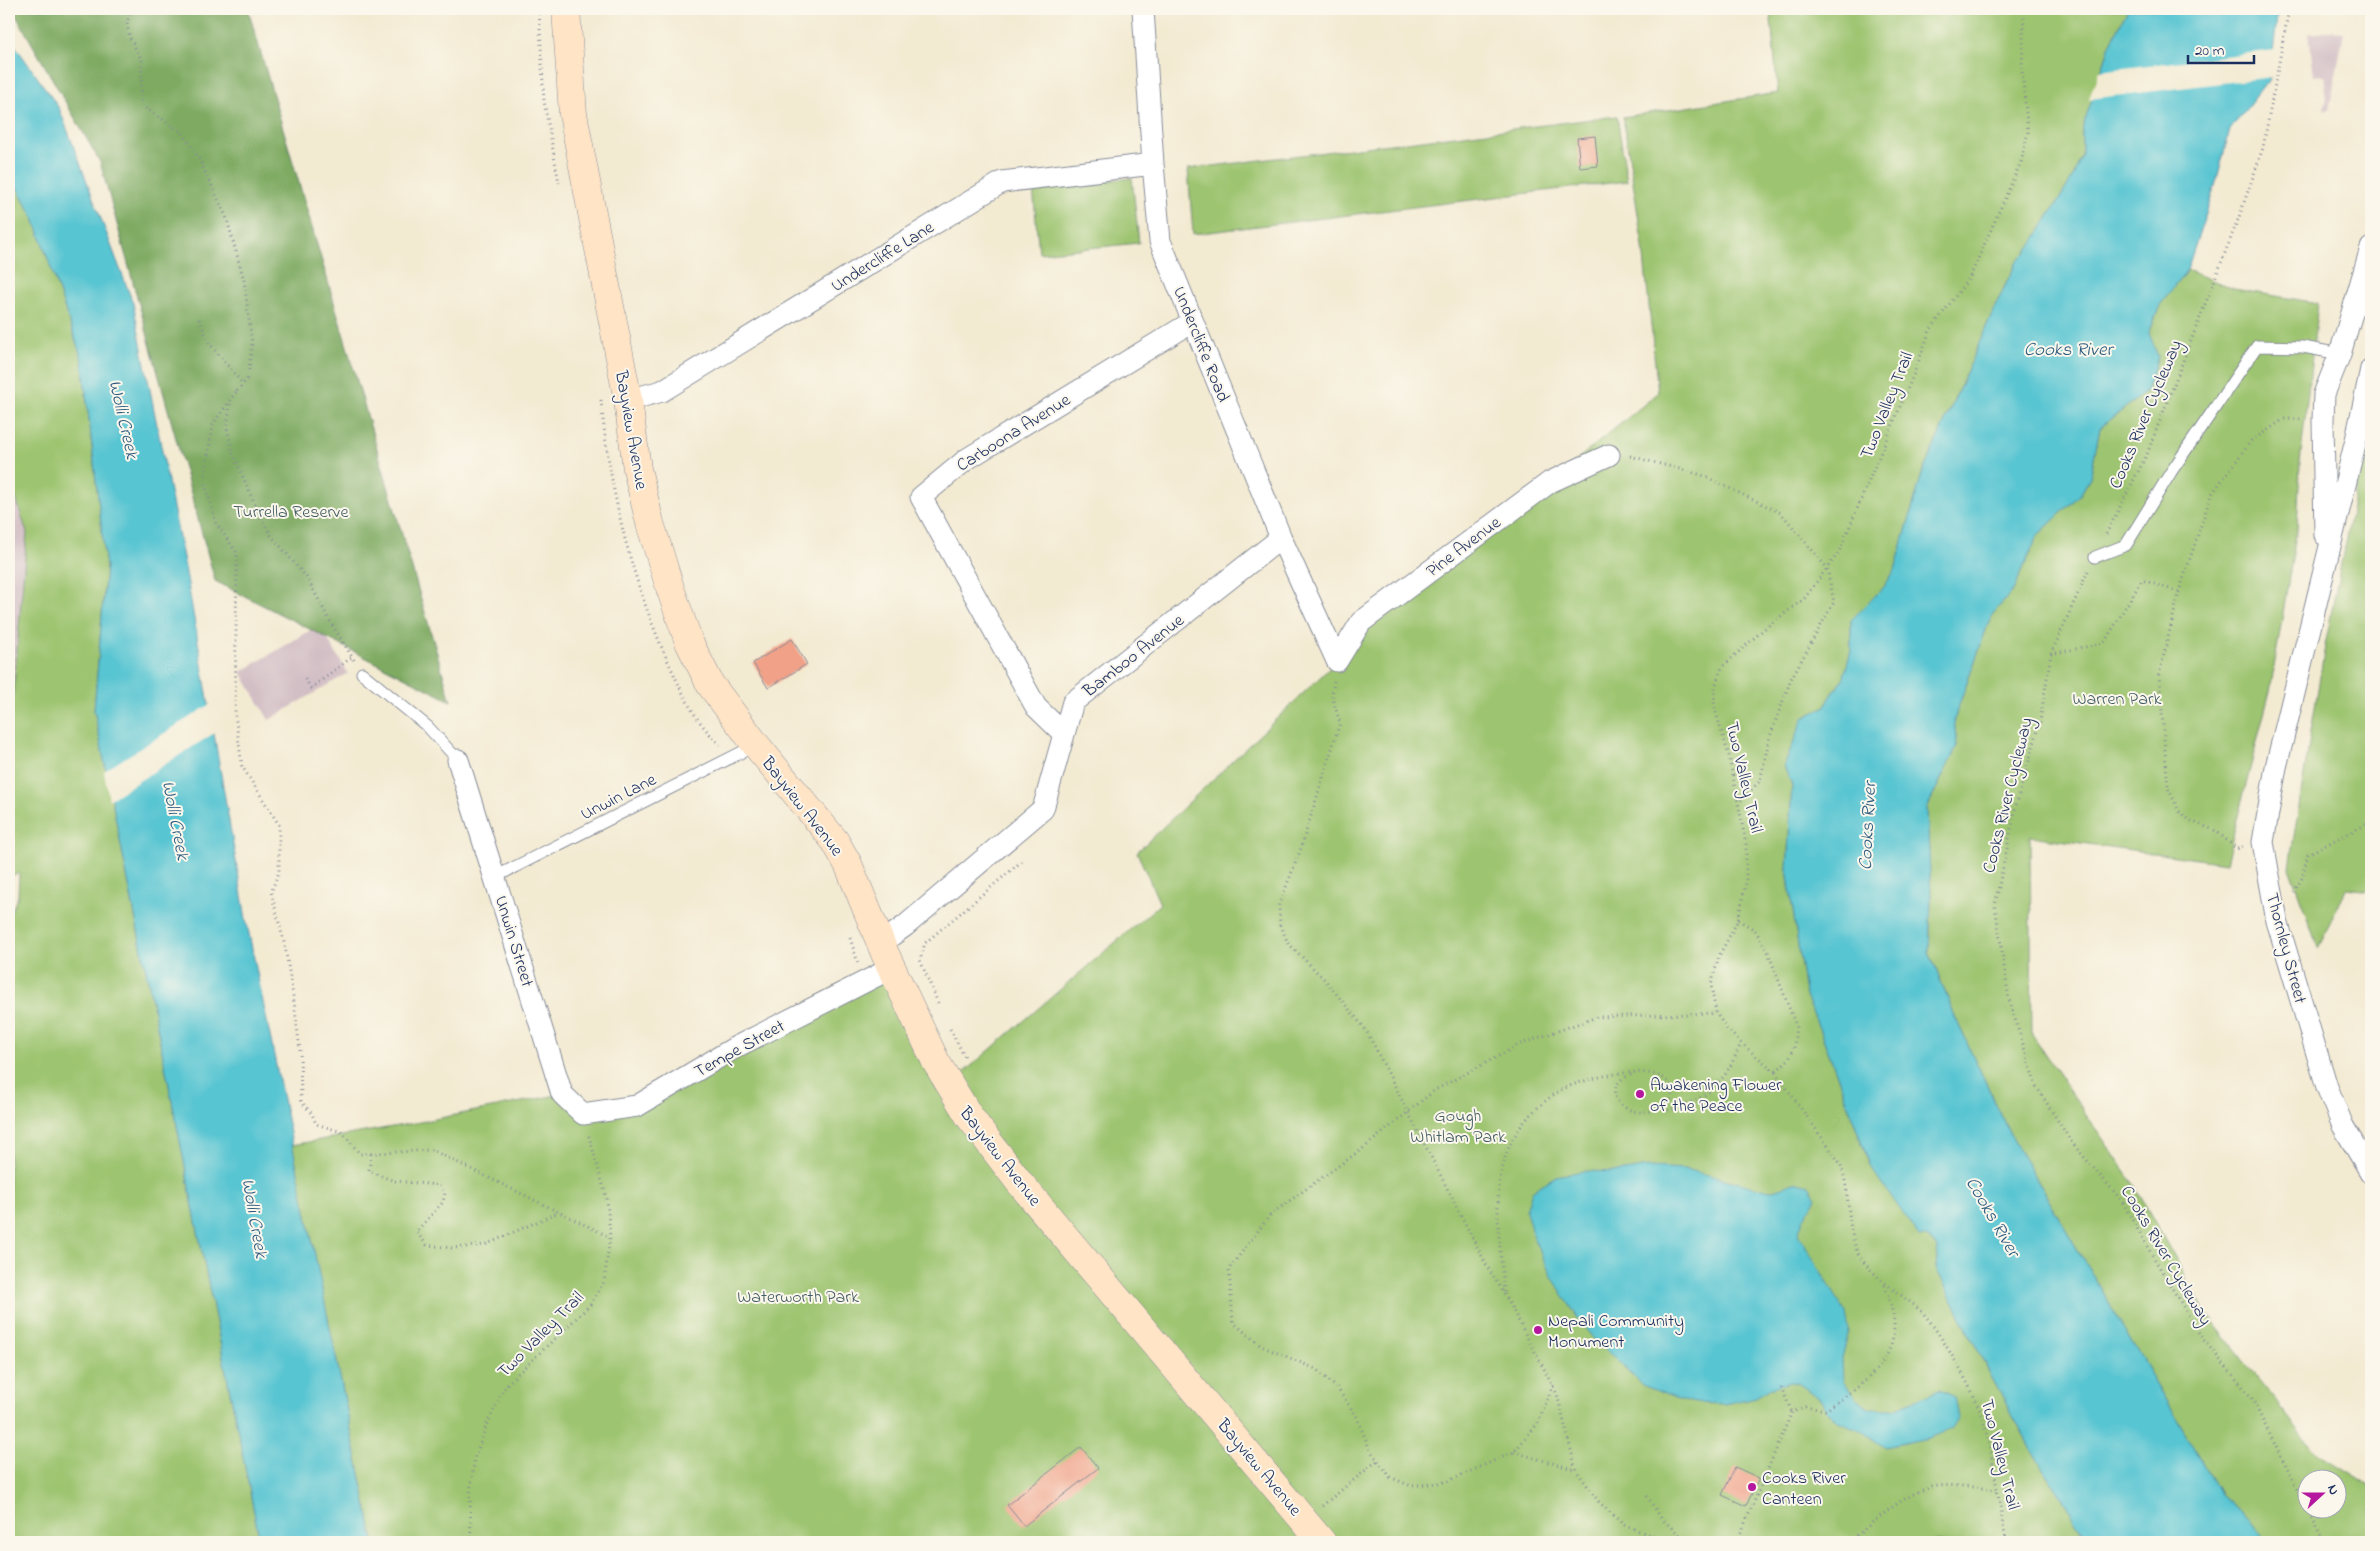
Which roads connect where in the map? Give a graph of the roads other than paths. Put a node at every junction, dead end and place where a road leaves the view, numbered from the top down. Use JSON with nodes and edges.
{"nodes":[{"id":1,"x":566,"y":9,"type":"edge"},
{"id":2,"x":1143,"y":9,"type":"edge"},
{"id":3,"x":1153,"y":164,"type":"junction"},
{"id":4,"x":2371,"y":248,"type":"edge"},
{"id":5,"x":1192,"y":322,"type":"junction"},
{"id":6,"x":2340,"y":354,"type":"junction"},
{"id":7,"x":2371,"y":369,"type":"edge"},
{"id":8,"x":628,"y":400,"type":"junction"},
{"id":9,"x":2323,"y":430,"type":"junction"},
{"id":10,"x":2356,"y":440,"type":"junction"},
{"id":11,"x":1609,"y":455,"type":"road end"},
{"id":12,"x":1282,"y":538,"type":"junction"},
{"id":13,"x":2094,"y":557,"type":"road end"},
{"id":14,"x":2325,"y":565,"type":"junction"},
{"id":15,"x":1337,"y":661,"type":"joint"},
{"id":16,"x":362,"y":673,"type":"road end"},
{"id":17,"x":1063,"y":733,"type":"junction"},
{"id":18,"x":756,"y":746,"type":"junction"},
{"id":19,"x":458,"y":760,"type":"joint"},
{"id":20,"x":495,"y":877,"type":"junction"},
{"id":21,"x":881,"y":943,"type":"junction"},
{"id":22,"x":892,"y":968,"type":"junction"},
{"id":23,"x":583,"y":1114,"type":"joint"},
{"id":24,"x":2371,"y":1173,"type":"edge"},
{"id":25,"x":1322,"y":1542,"type":"edge"}],
"edges":[{"from":1,"to":8,"type":"main road","name":"Bayview Avenue"},
{"from":2,"to":3,"type":"street","name":"Undercliffe Road"},
{"from":3,"to":5,"type":"street","name":"Undercliffe Road"},
{"from":3,"to":8,"type":"street","name":"Undercliffe Lane"},
{"from":4,"to":6,"type":"street","name":"Thornley Street"},
{"from":5,"to":12,"type":"street","name":"Undercliffe Road"},
{"from":5,"to":17,"type":"street","name":"Carboona Avenue"},
{"from":6,"to":9,"type":"street","name":"Thornley Street"},
{"from":6,"to":13,"type":"lane"},
{"from":7,"to":10,"type":"street","name":"Thornley Street"},
{"from":8,"to":18,"type":"main road","name":"Bayview Avenue"},
{"from":9,"to":10,"type":"street"},
{"from":9,"to":14,"type":"street","name":"Thornley Street"},
{"from":10,"to":14,"type":"street","name":"Thornley Street"},
{"from":11,"to":15,"type":"street","name":"Pine Avenue"},
{"from":12,"to":15,"type":"street","name":"Undercliffe Road"},
{"from":12,"to":17,"type":"street","name":"Bamboo Avenue"},
{"from":14,"to":24,"type":"street","name":"Thornley Street"},
{"from":16,"to":19,"type":"lane"},
{"from":17,"to":21,"type":"street","name":"Bamboo Avenue"},
{"from":18,"to":20,"type":"lane","name":"Unwin Lane"},
{"from":18,"to":21,"type":"main road","name":"Bayview Avenue"},
{"from":19,"to":20,"type":"street","name":"Unwin Street"},
{"from":20,"to":23,"type":"street","name":"Unwin Street"},
{"from":21,"to":22,"type":"main road","name":"Bayview Avenue"},
{"from":22,"to":23,"type":"street","name":"Tempe Street"},
{"from":22,"to":25,"type":"main road","name":"Bayview Avenue"}]}
